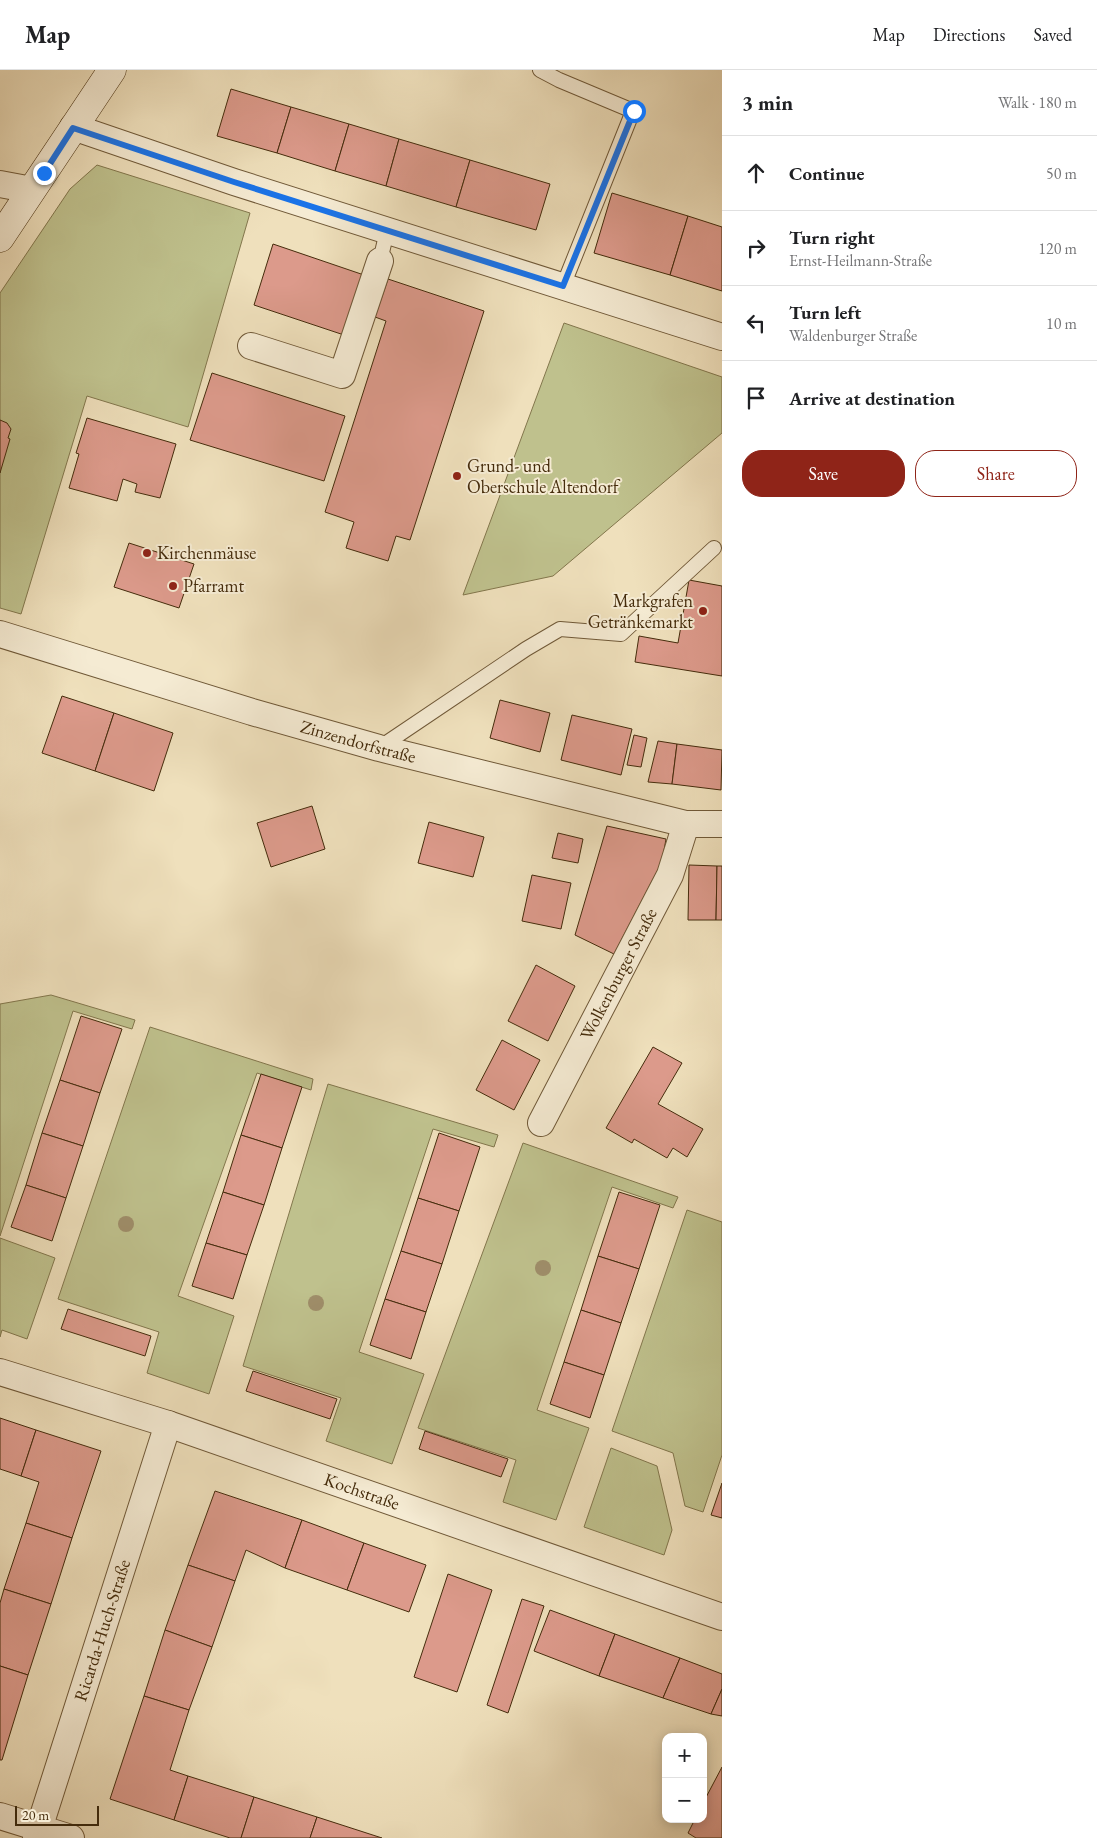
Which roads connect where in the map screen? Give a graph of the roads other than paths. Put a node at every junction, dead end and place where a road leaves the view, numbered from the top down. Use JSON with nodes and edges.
{"nodes":[{"id":1,"x":112,"y":70,"type":"edge"},
{"id":2,"x":540,"y":70,"type":"edge"},
{"id":3,"x":73,"y":128,"type":"junction"},
{"id":4,"x":0,"y":184,"type":"edge"},
{"id":5,"x":32,"y":190,"type":"junction"},
{"id":6,"x":387,"y":231,"type":"junction"},
{"id":7,"x":0,"y":238,"type":"edge"},
{"id":8,"x":380,"y":260,"type":"joint"},
{"id":9,"x":563,"y":286,"type":"junction"},
{"id":10,"x":722,"y":337,"type":"edge"},
{"id":11,"x":251,"y":346,"type":"dead end"},
{"id":12,"x":714,"y":548,"type":"dead end"},
{"id":13,"x":0,"y":634,"type":"edge"},
{"id":14,"x":378,"y":748,"type":"junction"},
{"id":15,"x":686,"y":824,"type":"junction"},
{"id":16,"x":722,"y":824,"type":"edge"},
{"id":17,"x":541,"y":1123,"type":"dead end"},
{"id":18,"x":0,"y":1372,"type":"edge"},
{"id":19,"x":168,"y":1424,"type":"junction"},
{"id":20,"x":722,"y":1618,"type":"edge"},
{"id":21,"x":0,"y":1816,"type":"edge"},
{"id":22,"x":37,"y":1833,"type":"edge"},
{"id":23,"x":71,"y":1838,"type":"edge"}],
"edges":[{"from":1,"to":3,"type":"street"},
{"from":2,"to":9,"type":"lane"},
{"from":3,"to":5,"type":"street"},
{"from":3,"to":6,"type":"street"},
{"from":4,"to":5,"type":"street"},
{"from":5,"to":7,"type":"street"},
{"from":6,"to":8,"type":"lane"},
{"from":6,"to":9,"type":"street"},
{"from":8,"to":11,"type":"street"},
{"from":9,"to":10,"type":"street"},
{"from":12,"to":14,"type":"lane"},
{"from":13,"to":14,"type":"street","name":"Zinzendorfstraße"},
{"from":14,"to":15,"type":"street","name":"Zinzendorfstraße"},
{"from":15,"to":16,"type":"street","name":"Zinzendorfstraße"},
{"from":15,"to":17,"type":"street","name":"Wolkenburger Straße"},
{"from":18,"to":19,"type":"street","name":"Kochstraße"},
{"from":19,"to":20,"type":"street","name":"Kochstraße"},
{"from":19,"to":22,"type":"street","name":"Ricarda-Huch-Straße"},
{"from":21,"to":22,"type":"street"},
{"from":22,"to":23,"type":"street"}]}
